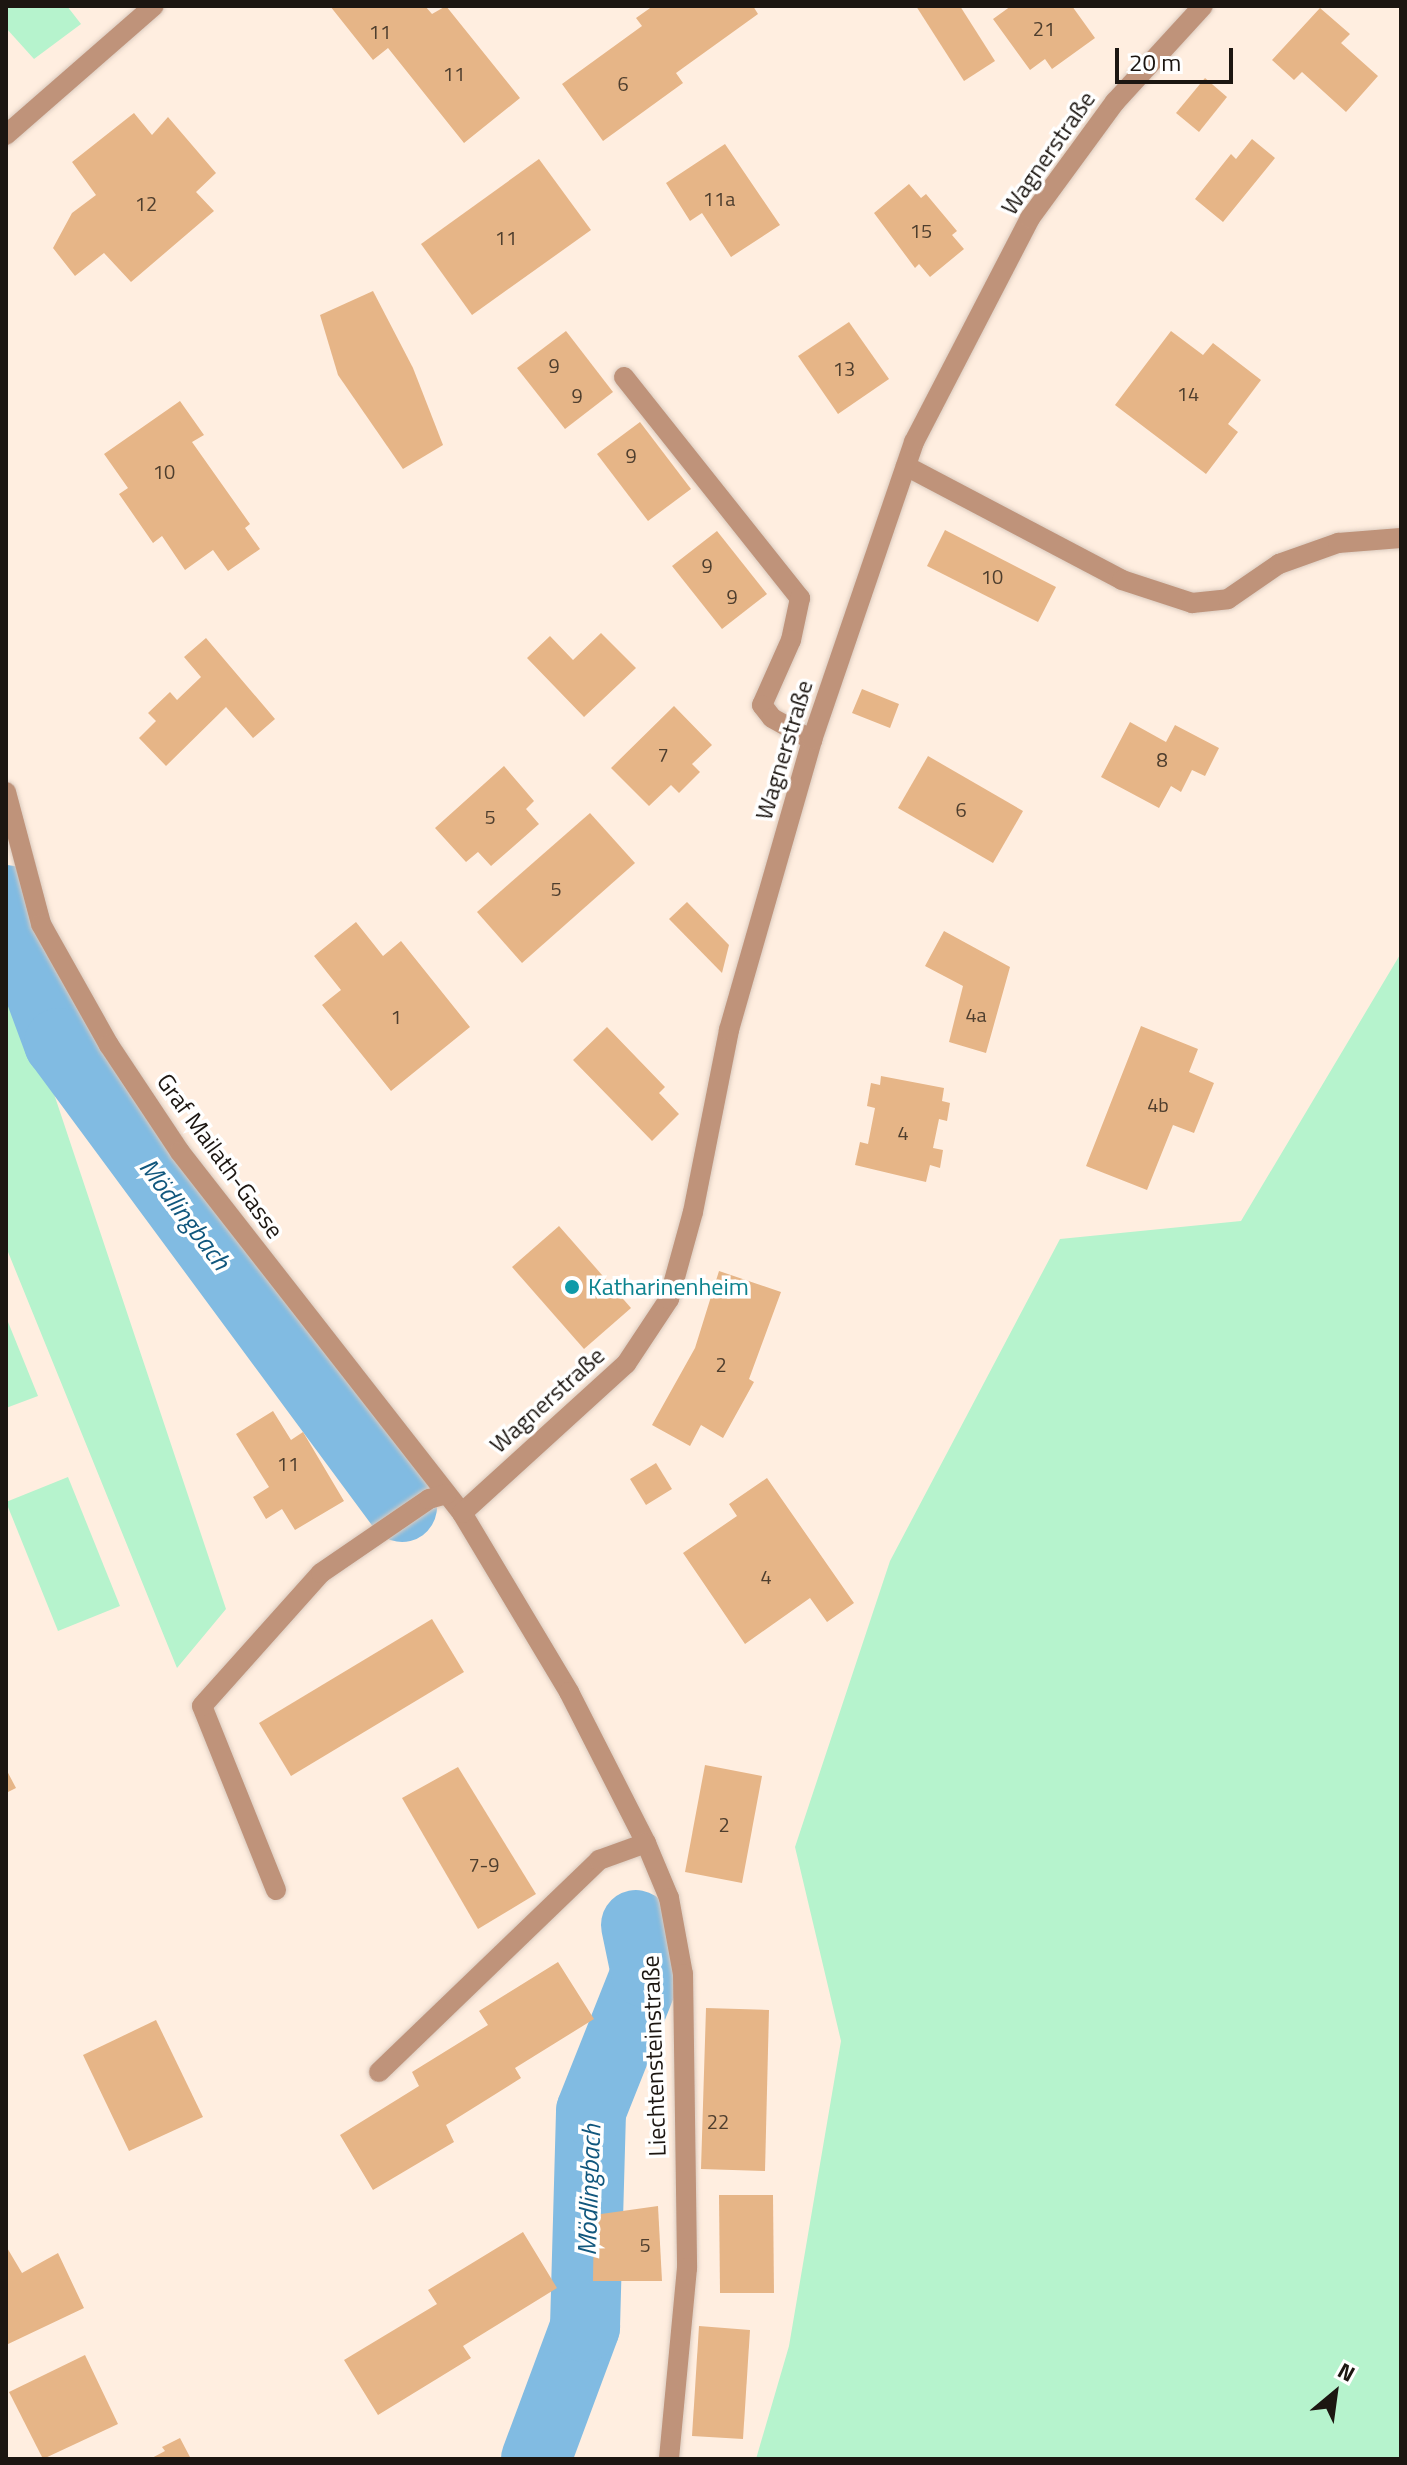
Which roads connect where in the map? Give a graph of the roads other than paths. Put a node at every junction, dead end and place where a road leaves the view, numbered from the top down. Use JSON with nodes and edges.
{"nodes":[{"id":1,"x":154,"y":6,"type":"edge"},
{"id":2,"x":1203,"y":6,"type":"edge"},
{"id":3,"x":6,"y":135,"type":"edge"},
{"id":4,"x":624,"y":377,"type":"dead end"},
{"id":5,"x":906,"y":466,"type":"junction"},
{"id":6,"x":1401,"y":538,"type":"edge"},
{"id":7,"x":812,"y":740,"type":"junction"},
{"id":8,"x":6,"y":792,"type":"edge"},
{"id":9,"x":438,"y":1496,"type":"junction"},
{"id":10,"x":462,"y":1513,"type":"junction"},
{"id":11,"x":646,"y":1843,"type":"junction"},
{"id":12,"x":276,"y":1890,"type":"dead end"},
{"id":13,"x":379,"y":2072,"type":"dead end"},
{"id":14,"x":669,"y":2459,"type":"edge"}],
"edges":[{"from":1,"to":3,"type":"street"},
{"from":2,"to":5,"type":"street","name":"Wagnerstraße"},
{"from":4,"to":7,"type":"street"},
{"from":5,"to":6,"type":"street"},
{"from":5,"to":7,"type":"street","name":"Wagnerstraße"},
{"from":7,"to":10,"type":"street","name":"Wagnerstraße"},
{"from":8,"to":9,"type":"street","name":"Graf Mailath-Gasse"},
{"from":9,"to":10,"type":"street","name":"Graf Mailath-Gasse"},
{"from":9,"to":12,"type":"street"},
{"from":10,"to":11,"type":"street","name":"Liechtensteinstraße"},
{"from":11,"to":13,"type":"street"},
{"from":11,"to":14,"type":"street","name":"Liechtensteinstraße"}]}
